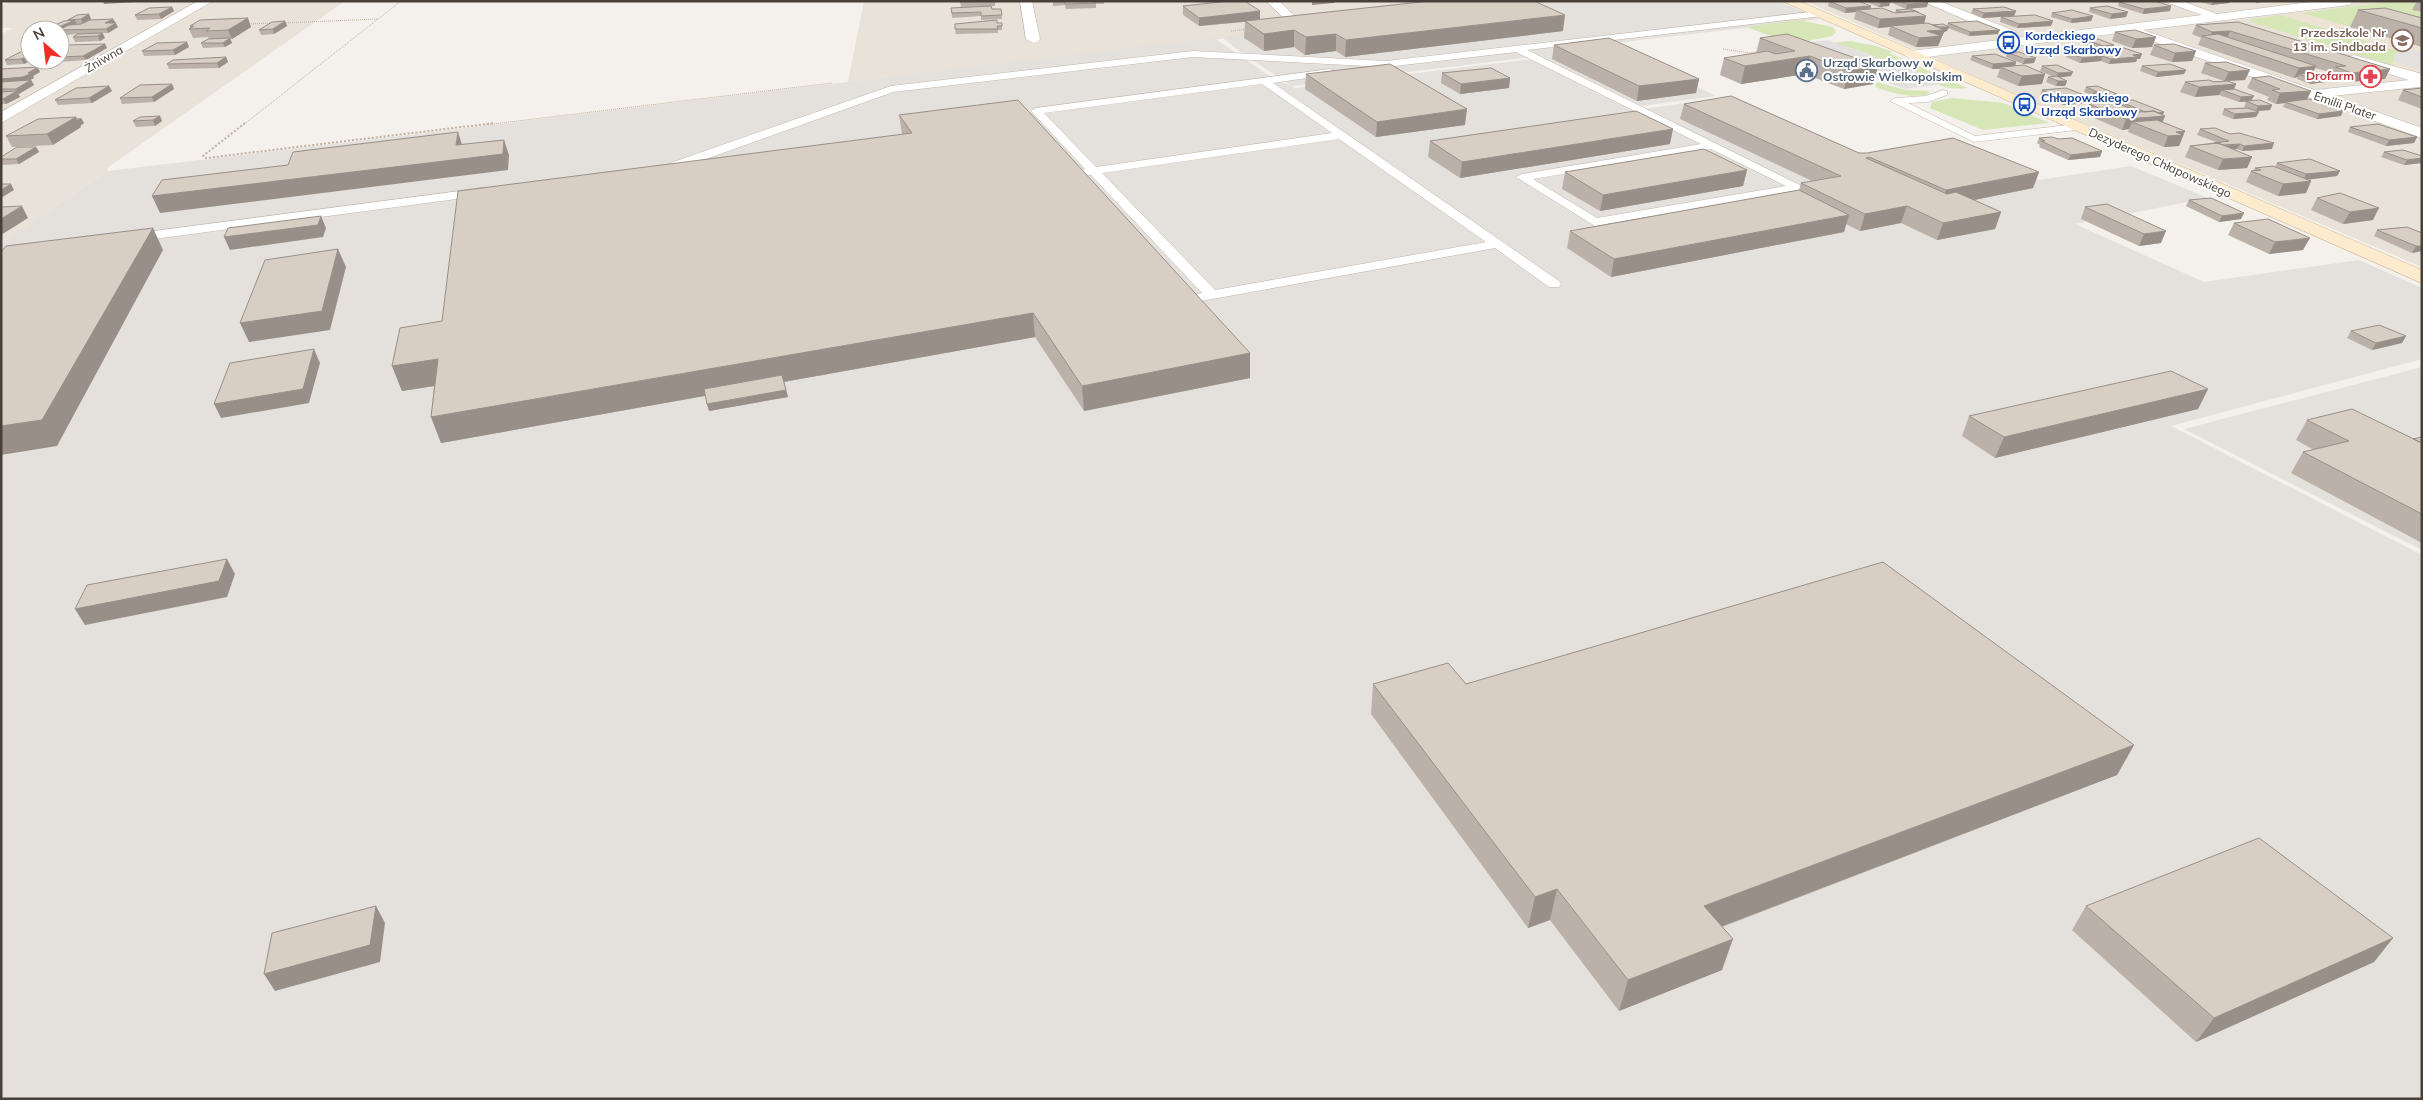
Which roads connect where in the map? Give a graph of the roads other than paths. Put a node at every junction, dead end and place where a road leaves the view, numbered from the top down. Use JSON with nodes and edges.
{"nodes":[{"id":1,"x":207,"y":1,"type":"edge"},
{"id":2,"x":1026,"y":1,"type":"edge"},
{"id":3,"x":1272,"y":1,"type":"edge"},
{"id":4,"x":1788,"y":1,"type":"edge"},
{"id":5,"x":1928,"y":1,"type":"edge"},
{"id":6,"x":2169,"y":1,"type":"edge"},
{"id":7,"x":2349,"y":1,"type":"edge"},
{"id":8,"x":1818,"y":14,"type":"junction"},
{"id":9,"x":2220,"y":17,"type":"junction"},
{"id":10,"x":1297,"y":24,"type":"edge"},
{"id":11,"x":2249,"y":26,"type":"edge"},
{"id":12,"x":2126,"y":29,"type":"junction"},
{"id":13,"x":1033,"y":39,"type":"dead end"},
{"id":14,"x":2028,"y":41,"type":"junction"},
{"id":15,"x":1519,"y":50,"type":"junction"},
{"id":16,"x":1911,"y":55,"type":"junction"},
{"id":17,"x":2342,"y":55,"type":"edge"},
{"id":18,"x":1386,"y":64,"type":"junction"},
{"id":19,"x":1264,"y":80,"type":"junction"},
{"id":20,"x":2422,"y":81,"type":"edge"},
{"id":21,"x":1943,"y":93,"type":"dead end"},
{"id":22,"x":2311,"y":94,"type":"junction"},
{"id":23,"x":1,"y":118,"type":"edge"},
{"id":24,"x":2076,"y":127,"type":"junction"},
{"id":25,"x":2422,"y":133,"type":"edge"},
{"id":26,"x":1342,"y":135,"type":"junction"},
{"id":27,"x":1714,"y":145,"type":"junction"},
{"id":28,"x":655,"y":169,"type":"edge"},
{"id":29,"x":1095,"y":171,"type":"junction"},
{"id":30,"x":1078,"y":173,"type":"edge"},
{"id":31,"x":497,"y":190,"type":"edge"},
{"id":32,"x":124,"y":239,"type":"edge"},
{"id":33,"x":1497,"y":244,"type":"junction"},
{"id":34,"x":2422,"y":277,"type":"edge"},
{"id":35,"x":1554,"y":284,"type":"dead end"},
{"id":36,"x":1212,"y":295,"type":"junction"},
{"id":37,"x":1185,"y":300,"type":"edge"}],
"edges":[{"from":1,"to":23,"type":"street","name":"Żniwna"},
{"from":2,"to":13,"type":"street"},
{"from":3,"to":10,"type":"street"},
{"from":4,"to":8,"type":"street","name":"Dezyderego Chłapowskiego"},
{"from":5,"to":14,"type":"street"},
{"from":6,"to":9,"type":"street"},
{"from":7,"to":9,"type":"street"},
{"from":8,"to":15,"type":"lane"},
{"from":8,"to":16,"type":"street","name":"Dezyderego Chłapowskiego"},
{"from":9,"to":11,"type":"street"},
{"from":9,"to":12,"type":"street"},
{"from":12,"to":14,"type":"street"},
{"from":12,"to":22,"type":"street","name":"Emilii Plater"},
{"from":14,"to":16,"type":"street"},
{"from":15,"to":18,"type":"lane"},
{"from":15,"to":27,"type":"lane"},
{"from":16,"to":24,"type":"street","name":"Dezyderego Chłapowskiego"},
{"from":17,"to":20,"type":"street"},
{"from":18,"to":19,"type":"lane"},
{"from":18,"to":28,"type":"lane"},
{"from":19,"to":26,"type":"lane"},
{"from":19,"to":29,"type":"lane"},
{"from":20,"to":22,"type":"street"},
{"from":21,"to":24,"type":"lane"},
{"from":22,"to":25,"type":"street","name":"Emilii Plater"},
{"from":24,"to":34,"type":"street","name":"Dezyderego Chłapowskiego"},
{"from":26,"to":29,"type":"lane"},
{"from":26,"to":33,"type":"lane"},
{"from":27,"to":27,"type":"lane"},
{"from":29,"to":30,"type":"lane"},
{"from":29,"to":36,"type":"lane"},
{"from":31,"to":32,"type":"lane"},
{"from":33,"to":35,"type":"lane"},
{"from":33,"to":36,"type":"lane"},
{"from":36,"to":37,"type":"lane"}]}
